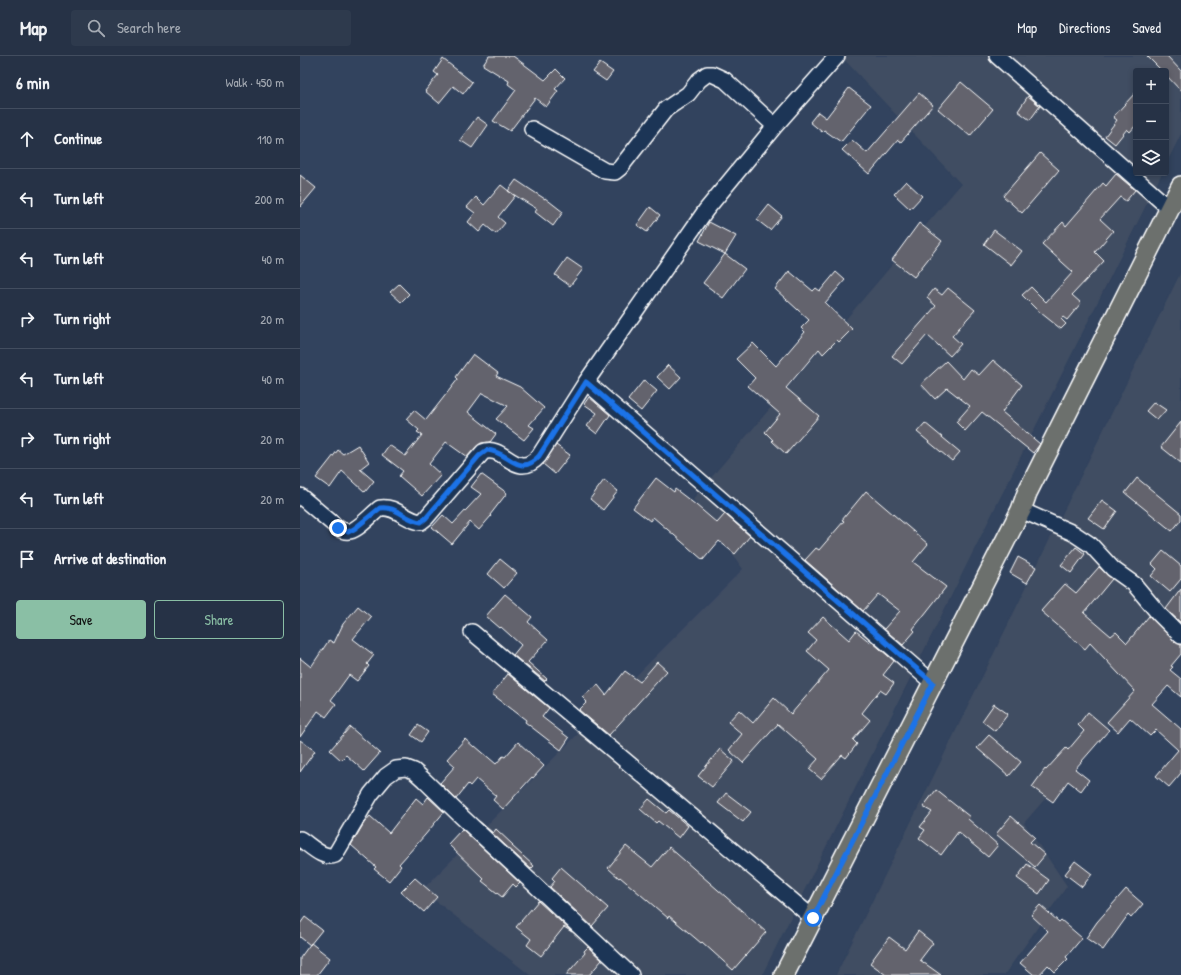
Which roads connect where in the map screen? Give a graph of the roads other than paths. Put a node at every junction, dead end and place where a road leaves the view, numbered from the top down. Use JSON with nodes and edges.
{"nodes":[{"id":1,"x":837,"y":56,"type":"edge"},
{"id":2,"x":997,"y":56,"type":"edge"},
{"id":3,"x":775,"y":126,"type":"junction"},
{"id":4,"x":532,"y":129,"type":"dead end"},
{"id":5,"x":1181,"y":186,"type":"edge"},
{"id":6,"x":1170,"y":209,"type":"junction"},
{"id":7,"x":586,"y":382,"type":"junction"},
{"id":8,"x":300,"y":496,"type":"edge"},
{"id":9,"x":1021,"y":510,"type":"junction"},
{"id":10,"x":472,"y":632,"type":"dead end"},
{"id":11,"x":1181,"y":636,"type":"edge"},
{"id":12,"x":933,"y":683,"type":"junction"},
{"id":13,"x":300,"y":839,"type":"edge"},
{"id":14,"x":813,"y":918,"type":"junction"},
{"id":15,"x":631,"y":975,"type":"edge"},
{"id":16,"x":784,"y":975,"type":"edge"}],
"edges":[{"from":1,"to":3,"type":"street"},
{"from":2,"to":6,"type":"street"},
{"from":3,"to":4,"type":"street"},
{"from":3,"to":7,"type":"street"},
{"from":5,"to":6,"type":"main road"},
{"from":6,"to":9,"type":"main road"},
{"from":7,"to":8,"type":"street"},
{"from":7,"to":12,"type":"street"},
{"from":9,"to":11,"type":"street"},
{"from":9,"to":12,"type":"main road"},
{"from":10,"to":14,"type":"street"},
{"from":12,"to":14,"type":"main road"},
{"from":13,"to":15,"type":"street"},
{"from":14,"to":16,"type":"main road"}]}
